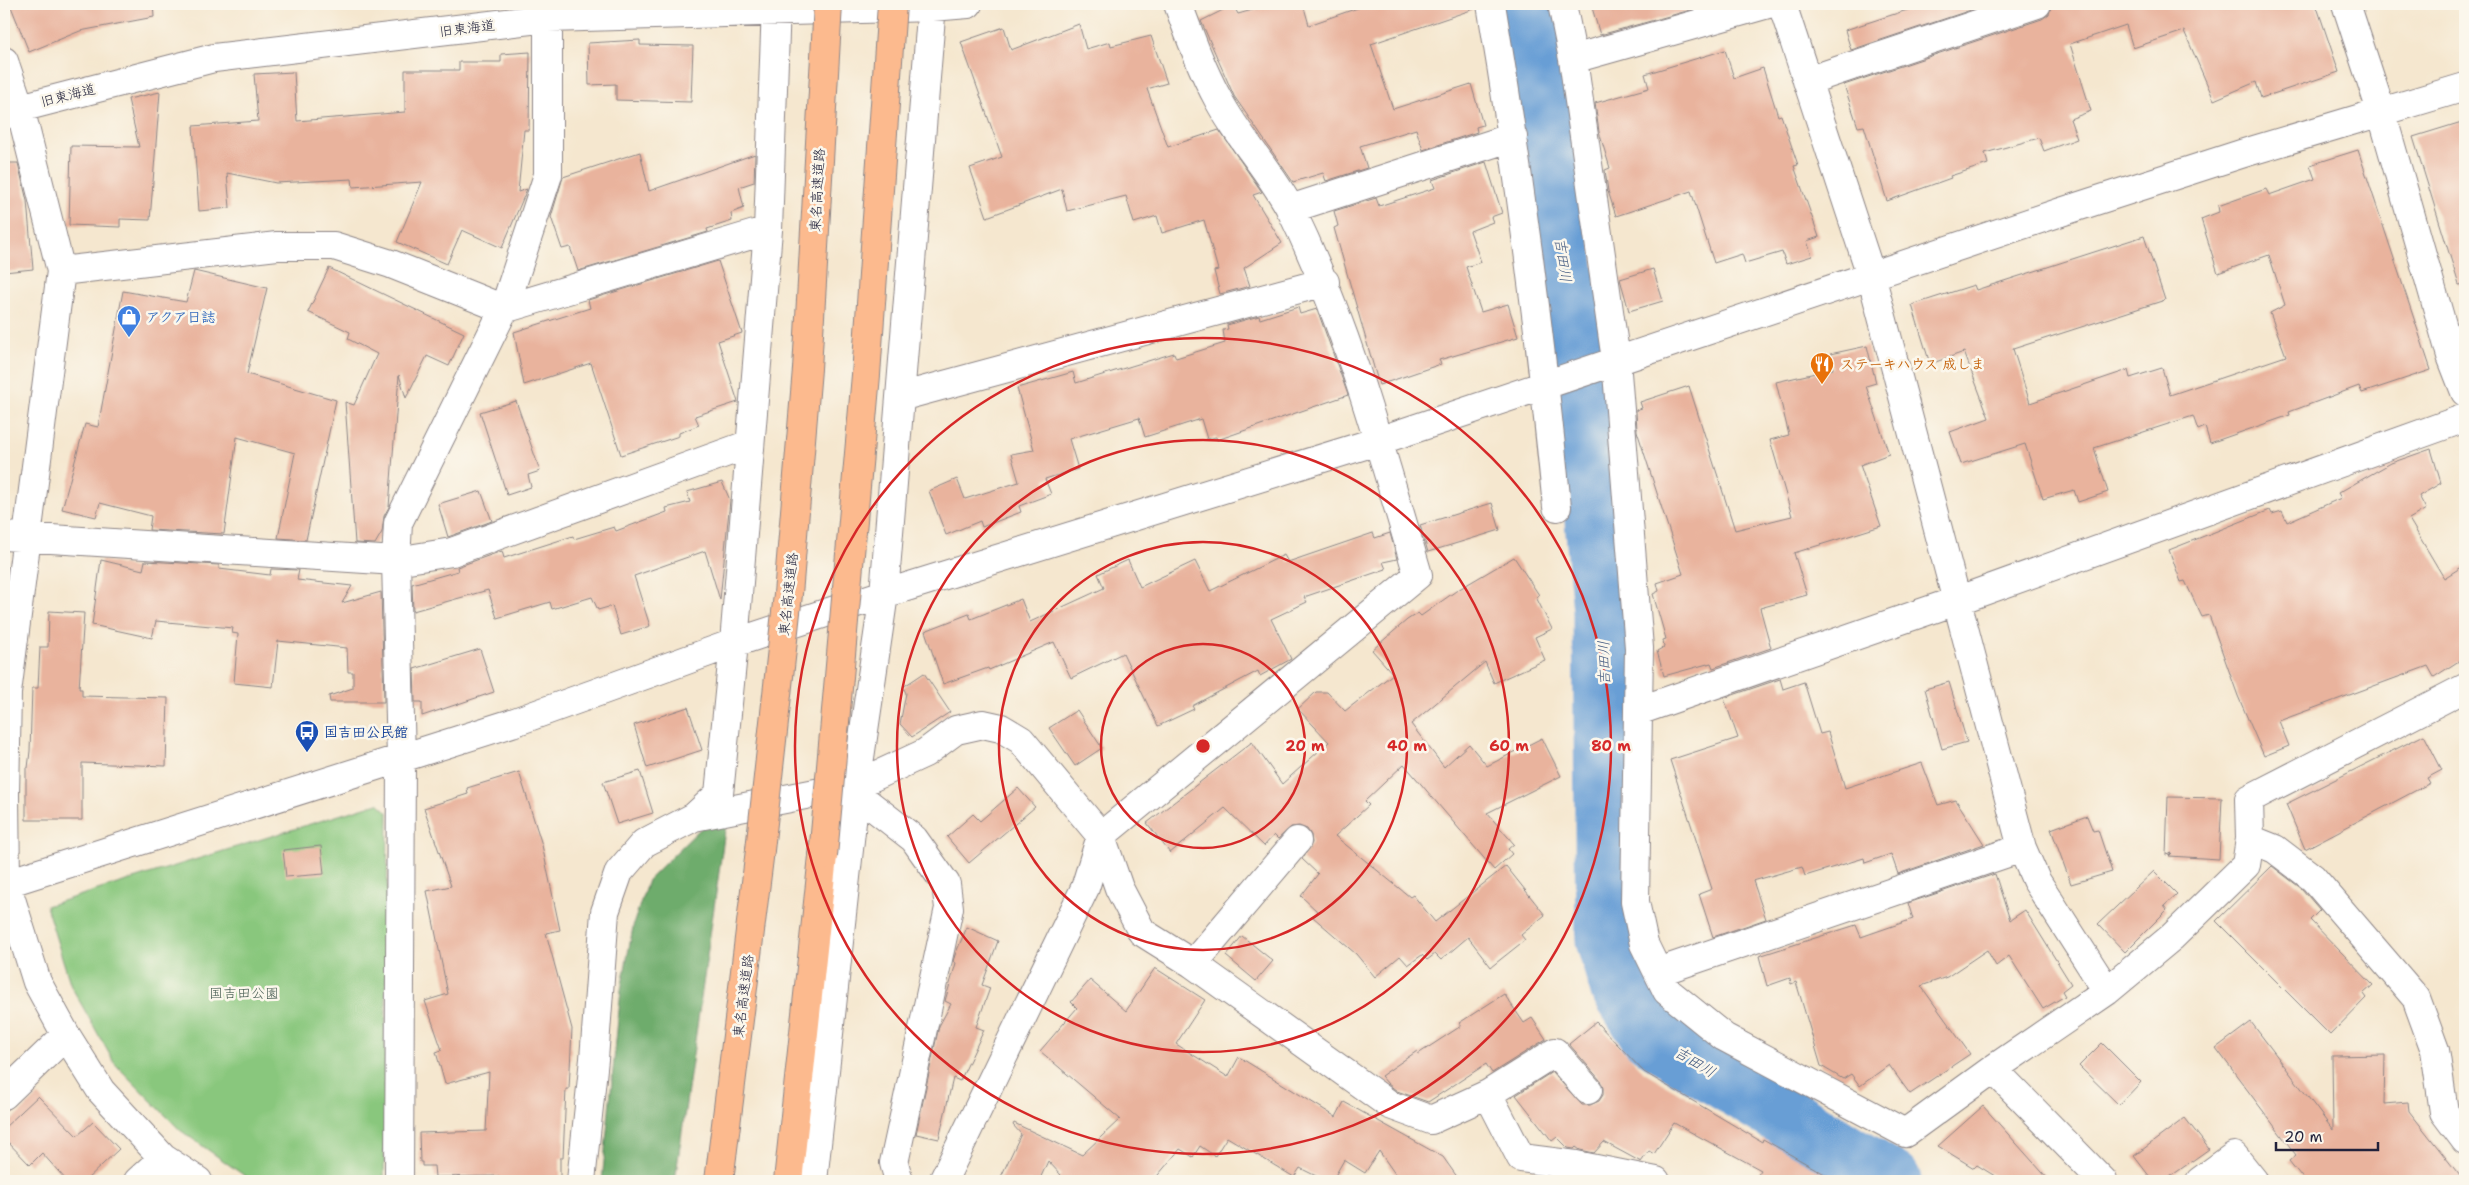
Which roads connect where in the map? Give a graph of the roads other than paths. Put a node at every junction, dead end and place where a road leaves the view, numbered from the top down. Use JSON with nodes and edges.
{"nodes":[{"id":1,"x":828,"y":4,"type":"edge"},
{"id":2,"x":892,"y":4,"type":"edge"},
{"id":3,"x":968,"y":4,"type":"edge"},
{"id":4,"x":1178,"y":4,"type":"edge"},
{"id":5,"x":1491,"y":4,"type":"edge"},
{"id":6,"x":1562,"y":4,"type":"edge"},
{"id":7,"x":1768,"y":4,"type":"edge"},
{"id":8,"x":1782,"y":4,"type":"edge"},
{"id":9,"x":2037,"y":4,"type":"edge"},
{"id":10,"x":2346,"y":4,"type":"edge"},
{"id":11,"x":932,"y":5,"type":"edge"},
{"id":12,"x":776,"y":7,"type":"edge"},
{"id":13,"x":548,"y":18,"type":"junction"},
{"id":14,"x":1572,"y":58,"type":"junction"},
{"id":15,"x":4,"y":61,"type":"edge"},
{"id":16,"x":1807,"y":81,"type":"junction"},
{"id":17,"x":2465,"y":87,"type":"edge"},
{"id":18,"x":12,"y":111,"type":"edge"},
{"id":19,"x":2381,"y":111,"type":"junction"},
{"id":20,"x":1513,"y":137,"type":"junction"},
{"id":21,"x":1290,"y":209,"type":"junction"},
{"id":22,"x":768,"y":230,"type":"junction"},
{"id":23,"x":62,"y":271,"type":"junction"},
{"id":24,"x":1871,"y":275,"type":"junction"},
{"id":25,"x":1325,"y":282,"type":"junction"},
{"id":26,"x":504,"y":309,"type":"junction"},
{"id":27,"x":1616,"y":360,"type":"junction"},
{"id":28,"x":1545,"y":384,"type":"junction"},
{"id":29,"x":2465,"y":392,"type":"edge"},
{"id":30,"x":900,"y":397,"type":"junction"},
{"id":31,"x":2465,"y":418,"type":"edge"},
{"id":32,"x":1378,"y":441,"type":"junction"},
{"id":33,"x":750,"y":444,"type":"junction"},
{"id":34,"x":1557,"y":507,"type":"dead end"},
{"id":35,"x":15,"y":536,"type":"edge"},
{"id":36,"x":396,"y":561,"type":"junction"},
{"id":37,"x":884,"y":594,"type":"junction"},
{"id":38,"x":1956,"y":601,"type":"junction"},
{"id":39,"x":734,"y":643,"type":"junction"},
{"id":40,"x":2465,"y":688,"type":"edge"},
{"id":41,"x":6,"y":693,"type":"edge"},
{"id":42,"x":1638,"y":711,"type":"junction"},
{"id":43,"x":401,"y":759,"type":"junction"},
{"id":44,"x":855,"y":789,"type":"junction"},
{"id":45,"x":694,"y":817,"type":"junction"},
{"id":46,"x":1101,"y":836,"type":"junction"},
{"id":47,"x":2250,"y":839,"type":"junction"},
{"id":48,"x":1297,"y":842,"type":"dead end"},
{"id":49,"x":2022,"y":848,"type":"junction"},
{"id":50,"x":5,"y":884,"type":"edge"},
{"id":51,"x":1193,"y":964,"type":"junction"},
{"id":52,"x":1658,"y":972,"type":"junction"},
{"id":53,"x":2107,"y":992,"type":"junction"},
{"id":54,"x":66,"y":1035,"type":"junction"},
{"id":55,"x":1993,"y":1068,"type":"junction"},
{"id":56,"x":1588,"y":1090,"type":"dead end"},
{"id":57,"x":1488,"y":1094,"type":"junction"},
{"id":58,"x":4,"y":1095,"type":"edge"},
{"id":59,"x":2465,"y":1140,"type":"edge"},
{"id":60,"x":162,"y":1158,"type":"junction"},
{"id":61,"x":138,"y":1181,"type":"edge"},
{"id":62,"x":198,"y":1181,"type":"edge"},
{"id":63,"x":399,"y":1181,"type":"edge"},
{"id":64,"x":581,"y":1181,"type":"edge"},
{"id":65,"x":719,"y":1181,"type":"edge"},
{"id":66,"x":788,"y":1181,"type":"edge"},
{"id":67,"x":813,"y":1181,"type":"edge"},
{"id":68,"x":899,"y":1181,"type":"edge"},
{"id":69,"x":943,"y":1181,"type":"edge"},
{"id":70,"x":1656,"y":1181,"type":"edge"},
{"id":71,"x":2103,"y":1181,"type":"edge"},
{"id":72,"x":2200,"y":1181,"type":"edge"},
{"id":73,"x":2254,"y":1181,"type":"edge"}],
"edges":[{"from":1,"to":65,"type":"highway","name":"東名高速道路","bridge":true},
{"from":2,"to":66,"type":"highway","bridge":true},
{"from":3,"to":11,"type":"street","name":"旧東海道"},
{"from":4,"to":21,"type":"street"},
{"from":5,"to":20,"type":"street"},
{"from":6,"to":14,"type":"street"},
{"from":7,"to":14,"type":"street"},
{"from":8,"to":16,"type":"street"},
{"from":9,"to":16,"type":"street"},
{"from":10,"to":19,"type":"street"},
{"from":11,"to":12,"type":"street","name":"旧東海道"},
{"from":11,"to":30,"type":"street"},
{"from":12,"to":13,"type":"street","name":"旧東海道"},
{"from":12,"to":22,"type":"street"},
{"from":13,"to":18,"type":"street","name":"旧東海道"},
{"from":13,"to":26,"type":"street"},
{"from":14,"to":27,"type":"street"},
{"from":15,"to":18,"type":"street"},
{"from":16,"to":24,"type":"street"},
{"from":17,"to":19,"type":"street"},
{"from":18,"to":23,"type":"street"},
{"from":19,"to":24,"type":"street"},
{"from":19,"to":29,"type":"street"},
{"from":20,"to":21,"type":"street"},
{"from":20,"to":28,"type":"street"},
{"from":21,"to":25,"type":"street"},
{"from":22,"to":26,"type":"street"},
{"from":22,"to":33,"type":"street"},
{"from":23,"to":26,"type":"street"},
{"from":23,"to":35,"type":"street"},
{"from":24,"to":27,"type":"street"},
{"from":24,"to":38,"type":"street"},
{"from":25,"to":30,"type":"street"},
{"from":25,"to":32,"type":"street"},
{"from":26,"to":36,"type":"street"},
{"from":27,"to":28,"type":"street"},
{"from":27,"to":42,"type":"street"},
{"from":28,"to":32,"type":"street"},
{"from":28,"to":34,"type":"street"},
{"from":30,"to":37,"type":"street"},
{"from":31,"to":38,"type":"street"},
{"from":32,"to":37,"type":"street"},
{"from":32,"to":46,"type":"street"},
{"from":33,"to":36,"type":"street"},
{"from":33,"to":39,"type":"street"},
{"from":35,"to":36,"type":"street"},
{"from":35,"to":41,"type":"street"},
{"from":36,"to":43,"type":"street"},
{"from":37,"to":39,"type":"street"},
{"from":37,"to":44,"type":"street"},
{"from":38,"to":42,"type":"street"},
{"from":38,"to":49,"type":"street"},
{"from":39,"to":43,"type":"street"},
{"from":39,"to":45,"type":"street"},
{"from":40,"to":47,"type":"street"},
{"from":41,"to":50,"type":"street"},
{"from":42,"to":52,"type":"street"},
{"from":43,"to":50,"type":"street"},
{"from":43,"to":63,"type":"street"},
{"from":44,"to":45,"type":"street"},
{"from":44,"to":46,"type":"street"},
{"from":44,"to":67,"type":"street"},
{"from":44,"to":68,"type":"street"},
{"from":45,"to":64,"type":"street"},
{"from":46,"to":51,"type":"street"},
{"from":46,"to":69,"type":"street"},
{"from":47,"to":53,"type":"street"},
{"from":47,"to":59,"type":"street"},
{"from":48,"to":51,"type":"street"},
{"from":49,"to":52,"type":"street"},
{"from":49,"to":53,"type":"street"},
{"from":50,"to":54,"type":"street"},
{"from":51,"to":57,"type":"street"},
{"from":52,"to":55,"type":"street"},
{"from":53,"to":55,"type":"street"},
{"from":54,"to":58,"type":"street"},
{"from":54,"to":60,"type":"street"},
{"from":55,"to":71,"type":"street"},
{"from":56,"to":57,"type":"street"},
{"from":57,"to":70,"type":"street"},
{"from":60,"to":61,"type":"street"},
{"from":60,"to":62,"type":"street"},
{"from":72,"to":73,"type":"street"}]}
